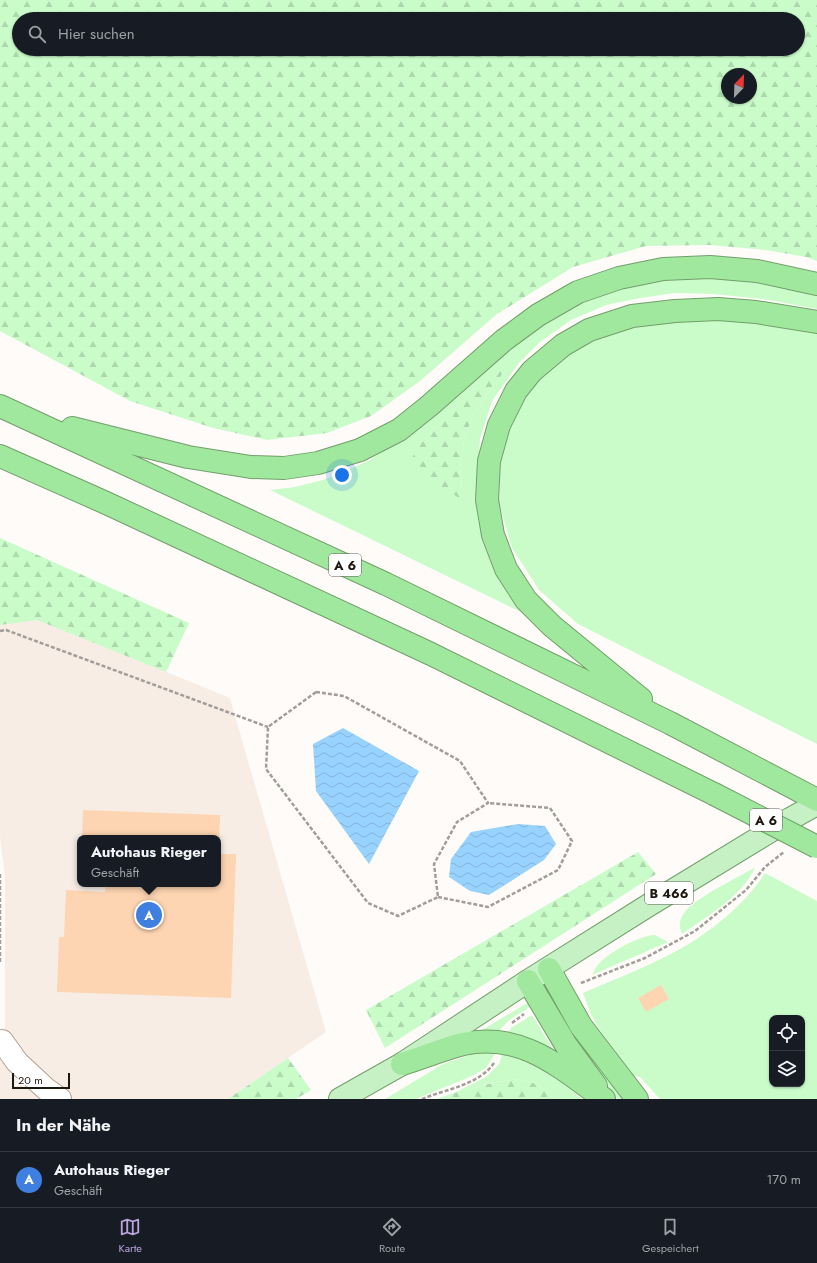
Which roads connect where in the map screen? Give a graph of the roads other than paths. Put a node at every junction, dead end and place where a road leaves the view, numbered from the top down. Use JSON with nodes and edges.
{"nodes":[{"id":1,"x":817,"y":284,"type":"edge"},
{"id":2,"x":817,"y":322,"type":"edge"},
{"id":3,"x":8,"y":410,"type":"edge"},
{"id":4,"x":0,"y":456,"type":"edge"},
{"id":5,"x":670,"y":723,"type":"junction"},
{"id":6,"x":817,"y":800,"type":"edge"},
{"id":7,"x":817,"y":804,"type":"edge"},
{"id":8,"x":817,"y":847,"type":"edge"},
{"id":9,"x":549,"y":969,"type":"junction"},
{"id":10,"x":528,"y":981,"type":"junction"},
{"id":11,"x":2,"y":1042,"type":"dead end"},
{"id":12,"x":402,"y":1064,"type":"junction"},
{"id":13,"x":60,"y":1099,"type":"edge"},
{"id":14,"x":340,"y":1099,"type":"edge"},
{"id":15,"x":605,"y":1099,"type":"edge"},
{"id":16,"x":637,"y":1099,"type":"edge"}],
"edges":[{"from":1,"to":3,"type":"highway"},
{"from":2,"to":5,"type":"highway"},
{"from":3,"to":5,"type":"highway","number":"A 6"},
{"from":4,"to":8,"type":"highway","number":"A 6","bridge":true},
{"from":5,"to":6,"type":"highway","number":"A 6"},
{"from":7,"to":9,"type":"main road","number":"B 466"},
{"from":9,"to":10,"type":"main road","number":"B 466"},
{"from":9,"to":16,"type":"highway"},
{"from":10,"to":12,"type":"main road","number":"B 466"},
{"from":10,"to":15,"type":"highway"},
{"from":11,"to":13,"type":"street"},
{"from":12,"to":14,"type":"main road","number":"B 466"},
{"from":12,"to":15,"type":"highway"}]}
